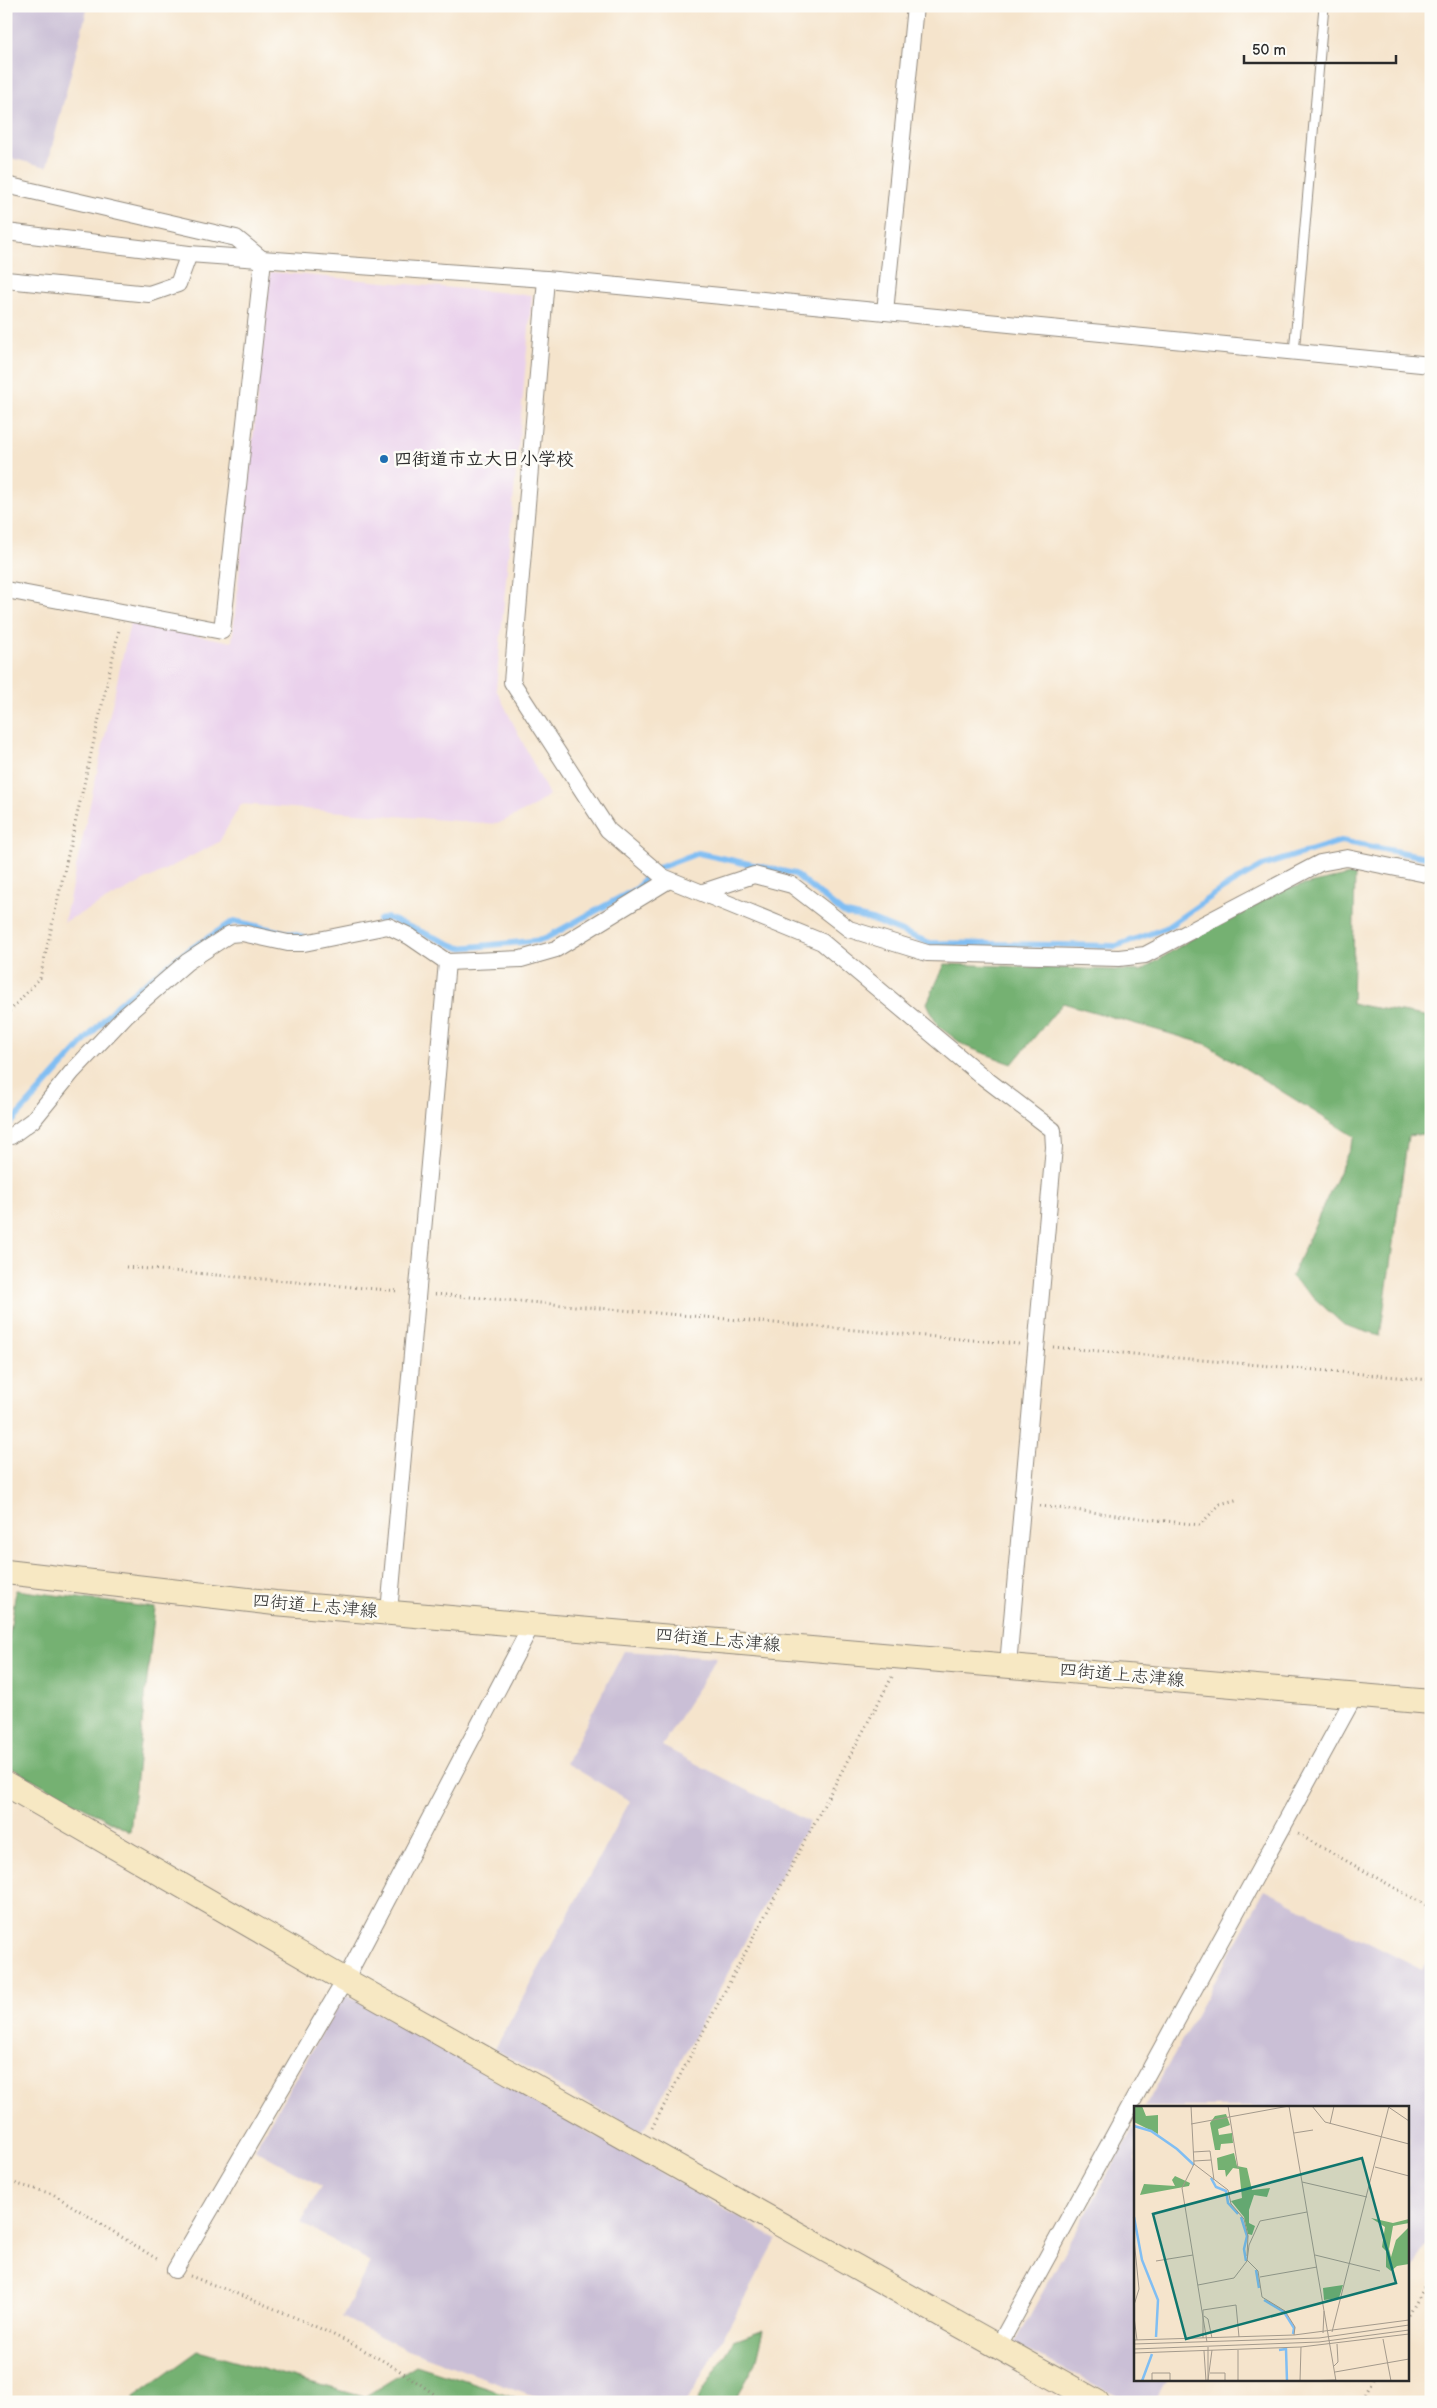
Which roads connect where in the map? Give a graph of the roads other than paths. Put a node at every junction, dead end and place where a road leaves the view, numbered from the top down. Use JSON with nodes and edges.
{"nodes":[{"id":1,"x":915,"y":6,"type":"edge"},
{"id":2,"x":1324,"y":6,"type":"edge"},
{"id":3,"x":6,"y":185,"type":"edge"},
{"id":4,"x":6,"y":232,"type":"edge"},
{"id":5,"x":188,"y":254,"type":"junction"},
{"id":6,"x":263,"y":260,"type":"junction"},
{"id":7,"x":546,"y":279,"type":"junction"},
{"id":8,"x":6,"y":280,"type":"edge"},
{"id":9,"x":884,"y":312,"type":"junction"},
{"id":10,"x":1294,"y":353,"type":"junction"},
{"id":11,"x":1431,"y":365,"type":"edge"},
{"id":12,"x":6,"y":590,"type":"edge"},
{"id":13,"x":1431,"y":874,"type":"edge"},
{"id":14,"x":666,"y":879,"type":"junction"},
{"id":15,"x":703,"y":892,"type":"junction"},
{"id":16,"x":446,"y":962,"type":"junction"},
{"id":17,"x":6,"y":1136,"type":"edge"},
{"id":18,"x":6,"y":1572,"type":"edge"},
{"id":19,"x":389,"y":1612,"type":"junction"},
{"id":20,"x":532,"y":1624,"type":"junction"},
{"id":21,"x":1008,"y":1665,"type":"junction"},
{"id":22,"x":1355,"y":1695,"type":"junction"},
{"id":23,"x":1431,"y":1702,"type":"edge"},
{"id":24,"x":6,"y":1784,"type":"edge"},
{"id":25,"x":345,"y":1980,"type":"junction"},
{"id":26,"x":175,"y":2270,"type":"road end"},
{"id":27,"x":998,"y":2347,"type":"junction"},
{"id":28,"x":1097,"y":2402,"type":"edge"}],
"edges":[{"from":1,"to":9,"type":"street"},
{"from":2,"to":10,"type":"lane"},
{"from":3,"to":6,"type":"street"},
{"from":4,"to":5,"type":"street"},
{"from":5,"to":6,"type":"street"},
{"from":5,"to":8,"type":"street"},
{"from":6,"to":7,"type":"street"},
{"from":6,"to":12,"type":"street"},
{"from":7,"to":9,"type":"street"},
{"from":7,"to":14,"type":"street"},
{"from":9,"to":10,"type":"street"},
{"from":10,"to":11,"type":"street"},
{"from":13,"to":15,"type":"street"},
{"from":14,"to":15,"type":"street"},
{"from":14,"to":16,"type":"street"},
{"from":15,"to":21,"type":"street"},
{"from":16,"to":17,"type":"street"},
{"from":16,"to":19,"type":"street"},
{"from":18,"to":19,"type":"main road","name":"四街道上志津線"},
{"from":19,"to":20,"type":"main road","name":"四街道上志津線"},
{"from":20,"to":21,"type":"main road","name":"四街道上志津線"},
{"from":20,"to":25,"type":"street"},
{"from":21,"to":22,"type":"main road","name":"四街道上志津線"},
{"from":22,"to":23,"type":"main road","name":"四街道上志津線"},
{"from":22,"to":27,"type":"street"},
{"from":24,"to":25,"type":"main road"},
{"from":25,"to":26,"type":"street"},
{"from":25,"to":27,"type":"main road"},
{"from":27,"to":28,"type":"main road"}]}
